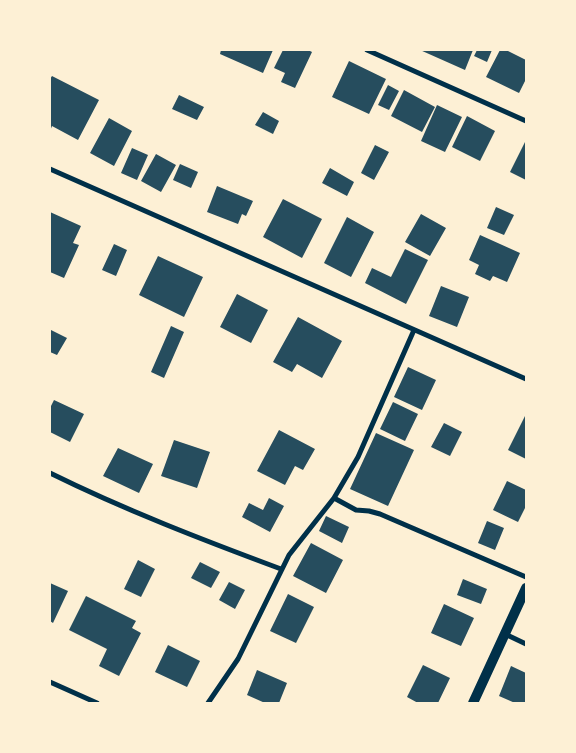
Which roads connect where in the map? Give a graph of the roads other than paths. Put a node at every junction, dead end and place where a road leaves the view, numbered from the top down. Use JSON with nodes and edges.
{"nodes":[{"id":1,"x":367,"y":50,"type":"edge"},
{"id":2,"x":526,"y":121,"type":"edge"},
{"id":3,"x":50,"y":169,"type":"edge"},
{"id":4,"x":414,"y":330,"type":"junction"},
{"id":5,"x":526,"y":379,"type":"edge"},
{"id":6,"x":50,"y":473,"type":"edge"},
{"id":7,"x":334,"y":498,"type":"junction"},
{"id":8,"x":282,"y":569,"type":"junction"},
{"id":9,"x":526,"y":577,"type":"edge"},
{"id":10,"x":526,"y":588,"type":"edge"},
{"id":11,"x":505,"y":634,"type":"junction"},
{"id":12,"x":526,"y":644,"type":"edge"},
{"id":13,"x":50,"y":682,"type":"edge"},
{"id":14,"x":97,"y":703,"type":"edge"},
{"id":15,"x":208,"y":703,"type":"edge"},
{"id":16,"x":473,"y":703,"type":"edge"}],
"edges":[{"from":1,"to":2,"type":"street"},
{"from":3,"to":4,"type":"street"},
{"from":4,"to":5,"type":"street"},
{"from":4,"to":7,"type":"street"},
{"from":6,"to":8,"type":"street"},
{"from":7,"to":8,"type":"street"},
{"from":7,"to":9,"type":"street"},
{"from":8,"to":15,"type":"street"},
{"from":10,"to":11,"type":"main road"},
{"from":11,"to":12,"type":"street"},
{"from":11,"to":16,"type":"main road"},
{"from":13,"to":14,"type":"street"}]}
